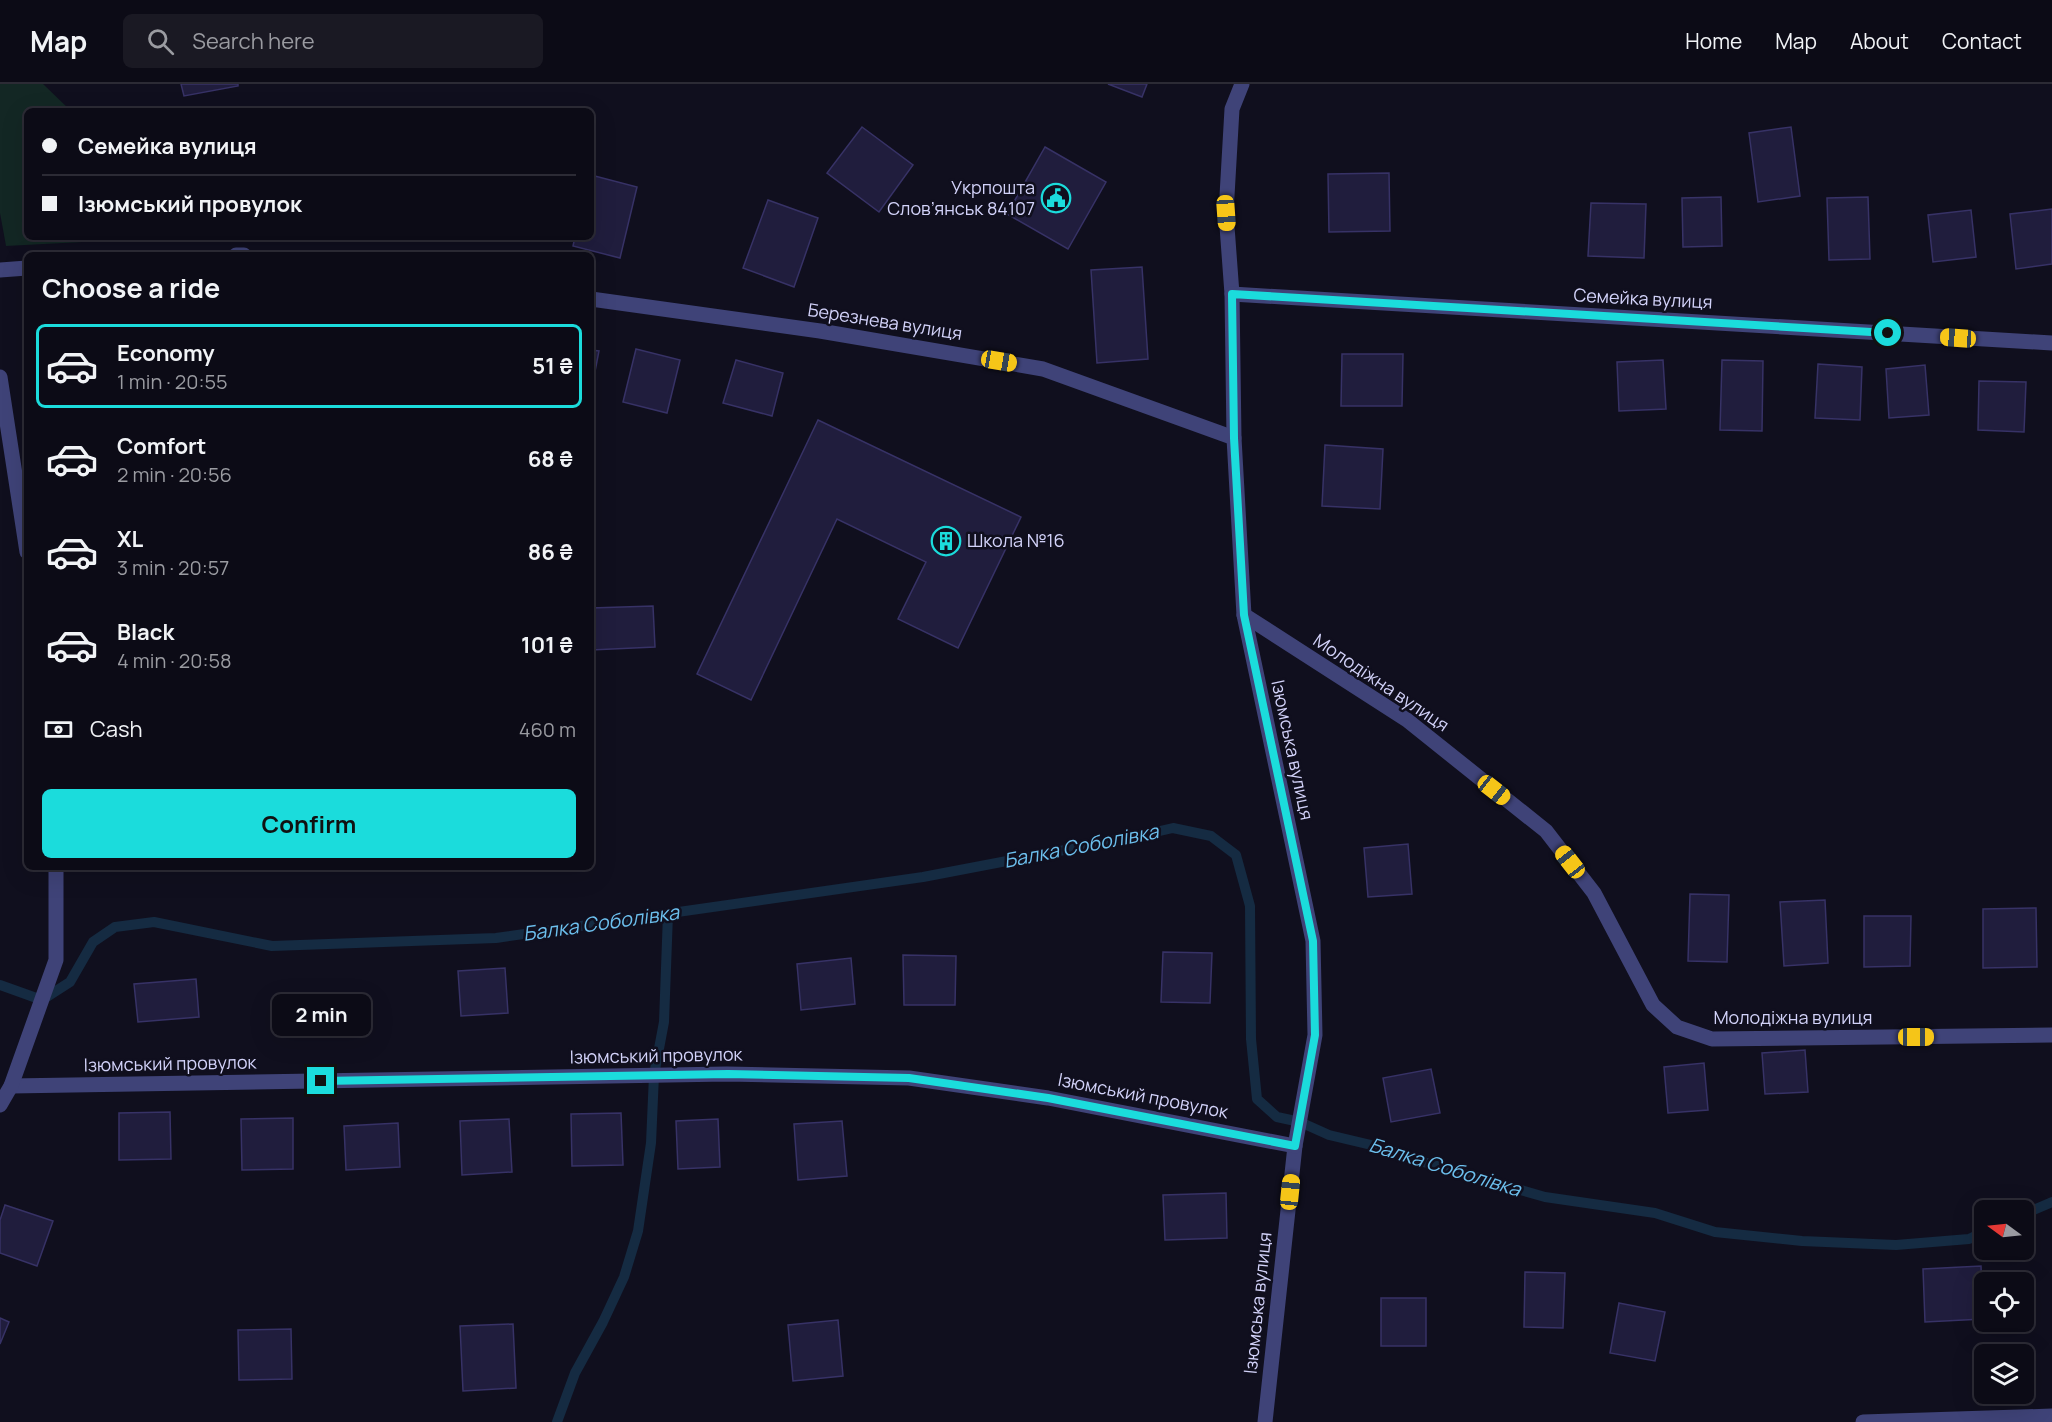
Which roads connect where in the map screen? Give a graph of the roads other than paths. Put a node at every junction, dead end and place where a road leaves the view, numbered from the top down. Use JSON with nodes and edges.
{"nodes":[{"id":1,"x":1242,"y":84,"type":"edge"},
{"id":2,"x":24,"y":268,"type":"edge"},
{"id":3,"x":0,"y":270,"type":"edge"},
{"id":4,"x":1232,"y":294,"type":"junction"},
{"id":5,"x":594,"y":299,"type":"edge"},
{"id":6,"x":2052,"y":343,"type":"edge"},
{"id":7,"x":0,"y":377,"type":"edge"},
{"id":8,"x":1234,"y":438,"type":"junction"},
{"id":9,"x":24,"y":533,"type":"edge"},
{"id":10,"x":1244,"y":615,"type":"junction"},
{"id":11,"x":56,"y":870,"type":"edge"},
{"id":12,"x":2052,"y":1035,"type":"edge"},
{"id":13,"x":11,"y":1086,"type":"junction"},
{"id":14,"x":0,"y":1105,"type":"edge"},
{"id":15,"x":1295,"y":1146,"type":"junction"},
{"id":16,"x":2052,"y":1416,"type":"edge"},
{"id":17,"x":1264,"y":1422,"type":"edge"},
{"id":18,"x":1863,"y":1422,"type":"edge"}],
"edges":[{"from":1,"to":4,"type":"street","name":"Ізюмська вулиця"},
{"from":2,"to":3,"type":"street"},
{"from":4,"to":6,"type":"street","name":"Семейка вулиця"},
{"from":4,"to":8,"type":"street","name":"Ізюмська вулиця"},
{"from":5,"to":8,"type":"street","name":"Березнева вулиця"},
{"from":7,"to":9,"type":"street"},
{"from":8,"to":10,"type":"street","name":"Ізюмська вулиця"},
{"from":10,"to":12,"type":"street","name":"Молодіжна вулиця"},
{"from":10,"to":15,"type":"street","name":"Ізюмська вулиця"},
{"from":11,"to":13,"type":"street"},
{"from":13,"to":14,"type":"street"},
{"from":13,"to":15,"type":"street","name":"Ізюмський провулок"},
{"from":15,"to":17,"type":"street","name":"Ізюмська вулиця"},
{"from":16,"to":18,"type":"street"}]}
